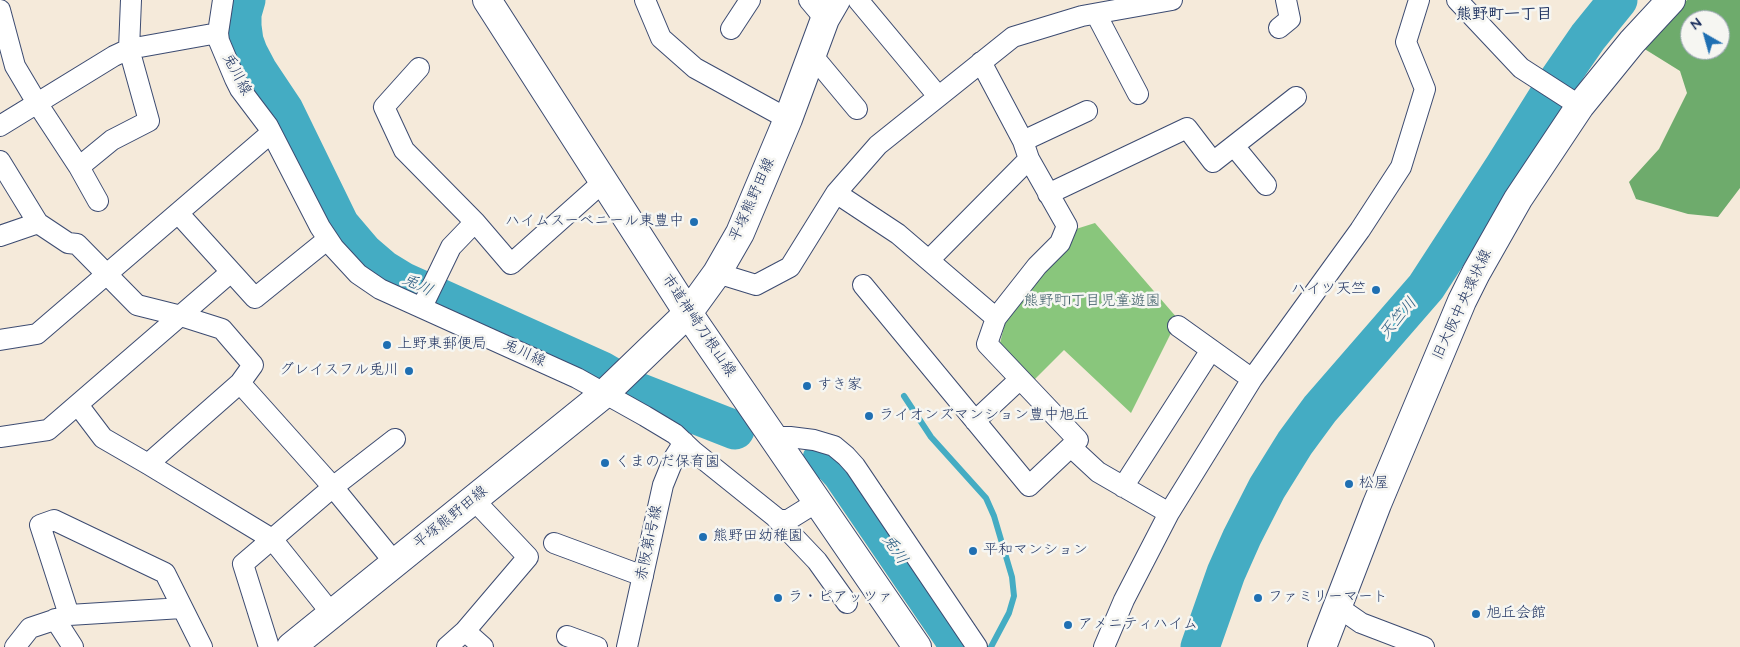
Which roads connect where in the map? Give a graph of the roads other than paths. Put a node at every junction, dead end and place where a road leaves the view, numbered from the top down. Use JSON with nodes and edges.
{"nodes":[{"id":1,"x":131,"y":0,"type":"edge"},
{"id":2,"x":222,"y":0,"type":"edge"},
{"id":3,"x":487,"y":0,"type":"edge"},
{"id":4,"x":645,"y":0,"type":"edge"},
{"id":5,"x":750,"y":0,"type":"edge"},
{"id":6,"x":858,"y":0,"type":"edge"},
{"id":7,"x":1172,"y":0,"type":"edge"},
{"id":8,"x":1286,"y":0,"type":"edge"},
{"id":9,"x":1419,"y":0,"type":"edge"},
{"id":10,"x":1457,"y":0,"type":"edge"},
{"id":11,"x":1671,"y":0,"type":"edge"},
{"id":12,"x":823,"y":6,"type":"edge"},
{"id":13,"x":0,"y":10,"type":"edge"},
{"id":14,"x":1086,"y":10,"type":"edge"},
{"id":15,"x":1279,"y":28,"type":"dead end"},
{"id":16,"x":731,"y":30,"type":"dead end"},
{"id":17,"x":218,"y":33,"type":"junction"},
{"id":18,"x":129,"y":49,"type":"junction"},
{"id":19,"x":812,"y":54,"type":"junction"},
{"id":20,"x":981,"y":62,"type":"junction"},
{"id":21,"x":420,"y":68,"type":"dead end"},
{"id":22,"x":1138,"y":94,"type":"dead end"},
{"id":23,"x":938,"y":96,"type":"junction"},
{"id":24,"x":1296,"y":97,"type":"dead end"},
{"id":25,"x":1574,"y":101,"type":"junction"},
{"id":26,"x":37,"y":103,"type":"junction"},
{"id":27,"x":857,"y":109,"type":"dead end"},
{"id":28,"x":1087,"y":111,"type":"dead end"},
{"id":29,"x":788,"y":119,"type":"junction"},
{"id":30,"x":0,"y":126,"type":"edge"},
{"id":31,"x":271,"y":133,"type":"junction"},
{"id":32,"x":1234,"y":146,"type":"junction"},
{"id":33,"x":1026,"y":150,"type":"junction"},
{"id":34,"x":0,"y":161,"type":"edge"},
{"id":35,"x":79,"y":167,"type":"junction"},
{"id":36,"x":603,"y":182,"type":"junction"},
{"id":37,"x":1266,"y":185,"type":"dead end"},
{"id":38,"x":836,"y":193,"type":"junction"},
{"id":39,"x":1048,"y":194,"type":"junction"},
{"id":40,"x":98,"y":201,"type":"dead end"},
{"id":41,"x":178,"y":213,"type":"junction"},
{"id":42,"x":475,"y":222,"type":"junction"},
{"id":43,"x":38,"y":223,"type":"junction"},
{"id":44,"x":0,"y":236,"type":"edge"},
{"id":45,"x":328,"y":239,"type":"junction"},
{"id":46,"x":929,"y":260,"type":"junction"},
{"id":47,"x":231,"y":272,"type":"junction"},
{"id":48,"x":107,"y":273,"type":"junction"},
{"id":49,"x":717,"y":273,"type":"junction"},
{"id":50,"x":863,"y":285,"type":"dead end"},
{"id":51,"x":427,"y":297,"type":"junction"},
{"id":52,"x":688,"y":313,"type":"junction"},
{"id":53,"x":181,"y":316,"type":"junction"},
{"id":54,"x":996,"y":318,"type":"junction"},
{"id":55,"x":1178,"y":326,"type":"dead end"},
{"id":56,"x":0,"y":340,"type":"edge"},
{"id":57,"x":1212,"y":350,"type":"junction"},
{"id":58,"x":1020,"y":379,"type":"junction"},
{"id":59,"x":1252,"y":379,"type":"junction"},
{"id":60,"x":240,"y":383,"type":"junction"},
{"id":61,"x":614,"y":385,"type":"junction"},
{"id":62,"x":78,"y":405,"type":"junction"},
{"id":63,"x":975,"y":421,"type":"junction"},
{"id":64,"x":0,"y":437,"type":"edge"},
{"id":65,"x":774,"y":437,"type":"junction"},
{"id":66,"x":395,"y":439,"type":"dead end"},
{"id":67,"x":684,"y":442,"type":"junction"},
{"id":68,"x":1071,"y":447,"type":"junction"},
{"id":69,"x":148,"y":464,"type":"junction"},
{"id":70,"x":332,"y":487,"type":"junction"},
{"id":71,"x":1123,"y":487,"type":"junction"},
{"id":72,"x":474,"y":500,"type":"junction"},
{"id":73,"x":818,"y":502,"type":"junction"},
{"id":74,"x":1169,"y":513,"type":"junction"},
{"id":75,"x":776,"y":518,"type":"junction"},
{"id":76,"x":272,"y":539,"type":"junction"},
{"id":77,"x":554,"y":543,"type":"dead end"},
{"id":78,"x":395,"y":563,"type":"junction"},
{"id":79,"x":643,"y":576,"type":"junction"},
{"id":80,"x":847,"y":603,"type":"dead end"},
{"id":81,"x":1338,"y":606,"type":"junction"},
{"id":82,"x":182,"y":608,"type":"junction"},
{"id":83,"x":332,"y":614,"type":"junction"},
{"id":84,"x":62,"y":617,"type":"junction"},
{"id":85,"x":465,"y":631,"type":"junction"},
{"id":86,"x":567,"y":636,"type":"dead end"},
{"id":87,"x":15,"y":647,"type":"edge"},
{"id":88,"x":73,"y":647,"type":"edge"},
{"id":89,"x":202,"y":647,"type":"edge"},
{"id":90,"x":269,"y":647,"type":"edge"},
{"id":91,"x":291,"y":647,"type":"edge"},
{"id":92,"x":448,"y":647,"type":"edge"},
{"id":93,"x":482,"y":647,"type":"edge"},
{"id":94,"x":597,"y":647,"type":"edge"},
{"id":95,"x":627,"y":647,"type":"edge"},
{"id":96,"x":917,"y":647,"type":"edge"},
{"id":97,"x":977,"y":647,"type":"edge"},
{"id":98,"x":1104,"y":647,"type":"edge"},
{"id":99,"x":1322,"y":647,"type":"edge"},
{"id":100,"x":1424,"y":647,"type":"edge"}],
"edges":[{"from":1,"to":18,"type":"street"},
{"from":2,"to":17,"type":"street","name":"兎川線"},
{"from":3,"to":36,"type":"street","name":"市道神崎刀根山線"},
{"from":4,"to":29,"type":"street"},
{"from":5,"to":16,"type":"street"},
{"from":6,"to":23,"type":"street"},
{"from":7,"to":14,"type":"street"},
{"from":8,"to":15,"type":"street"},
{"from":9,"to":59,"type":"street"},
{"from":10,"to":25,"type":"street"},
{"from":11,"to":25,"type":"street","name":"旧大阪中央環状線"},
{"from":12,"to":19,"type":"street","name":"平塚熊野田線"},
{"from":13,"to":26,"type":"street"},
{"from":14,"to":20,"type":"street"},
{"from":14,"to":22,"type":"street"},
{"from":17,"to":18,"type":"street"},
{"from":17,"to":31,"type":"street","name":"兎川線"},
{"from":18,"to":26,"type":"street"},
{"from":18,"to":35,"type":"street"},
{"from":19,"to":27,"type":"street"},
{"from":19,"to":29,"type":"street","name":"平塚熊野田線"},
{"from":20,"to":23,"type":"street"},
{"from":20,"to":33,"type":"street"},
{"from":21,"to":42,"type":"street"},
{"from":23,"to":38,"type":"street"},
{"from":24,"to":32,"type":"street"},
{"from":25,"to":81,"type":"street","name":"旧大阪中央環状線"},
{"from":26,"to":30,"type":"street"},
{"from":26,"to":35,"type":"street"},
{"from":28,"to":33,"type":"street"},
{"from":29,"to":49,"type":"street","name":"平塚熊野田線"},
{"from":31,"to":41,"type":"street"},
{"from":31,"to":45,"type":"street","name":"兎川線"},
{"from":32,"to":37,"type":"street"},
{"from":32,"to":39,"type":"street"},
{"from":33,"to":39,"type":"street"},
{"from":33,"to":46,"type":"street"},
{"from":34,"to":43,"type":"street"},
{"from":35,"to":40,"type":"street"},
{"from":36,"to":42,"type":"street"},
{"from":36,"to":52,"type":"street","name":"市道神崎刀根山線"},
{"from":38,"to":46,"type":"street"},
{"from":38,"to":49,"type":"street"},
{"from":39,"to":54,"type":"street"},
{"from":41,"to":47,"type":"street"},
{"from":41,"to":48,"type":"street"},
{"from":42,"to":51,"type":"street"},
{"from":43,"to":44,"type":"street"},
{"from":43,"to":48,"type":"street"},
{"from":45,"to":47,"type":"street"},
{"from":45,"to":51,"type":"street","name":"兎川線"},
{"from":46,"to":54,"type":"street"},
{"from":47,"to":53,"type":"street"},
{"from":48,"to":53,"type":"street"},
{"from":48,"to":56,"type":"street"},
{"from":49,"to":52,"type":"street","name":"平塚熊野田線"},
{"from":50,"to":63,"type":"street"},
{"from":51,"to":61,"type":"street","name":"兎川線"},
{"from":52,"to":61,"type":"street","name":"平塚熊野田線"},
{"from":52,"to":65,"type":"street","name":"市道神崎刀根山線"},
{"from":53,"to":60,"type":"street"},
{"from":53,"to":62,"type":"street"},
{"from":54,"to":58,"type":"street"},
{"from":55,"to":57,"type":"street"},
{"from":57,"to":59,"type":"street"},
{"from":57,"to":71,"type":"street"},
{"from":58,"to":63,"type":"street"},
{"from":58,"to":68,"type":"street"},
{"from":59,"to":74,"type":"street"},
{"from":60,"to":69,"type":"street"},
{"from":60,"to":70,"type":"street"},
{"from":61,"to":67,"type":"street","name":"兎川線"},
{"from":61,"to":72,"type":"street","name":"平塚熊野田線"},
{"from":62,"to":64,"type":"street"},
{"from":62,"to":69,"type":"street"},
{"from":63,"to":68,"type":"street"},
{"from":65,"to":73,"type":"street","name":"市道神崎刀根山線"},
{"from":65,"to":97,"type":"street"},
{"from":66,"to":70,"type":"street"},
{"from":67,"to":75,"type":"street","name":"兎川線"},
{"from":67,"to":79,"type":"street","name":"赤阪第1号線"},
{"from":68,"to":71,"type":"street"},
{"from":69,"to":76,"type":"street"},
{"from":70,"to":76,"type":"street"},
{"from":70,"to":78,"type":"street"},
{"from":71,"to":74,"type":"street"},
{"from":72,"to":78,"type":"street","name":"平塚熊野田線"},
{"from":72,"to":85,"type":"street"},
{"from":73,"to":75,"type":"street"},
{"from":73,"to":96,"type":"street","name":"市道神崎刀根山線"},
{"from":74,"to":98,"type":"street"},
{"from":75,"to":80,"type":"street","name":"兎川線"},
{"from":76,"to":83,"type":"street"},
{"from":76,"to":90,"type":"street"},
{"from":77,"to":79,"type":"street"},
{"from":78,"to":83,"type":"street","name":"平塚熊野田線"},
{"from":79,"to":95,"type":"street","name":"赤阪第1号線"},
{"from":81,"to":99,"type":"street","name":"旧大阪中央環状線"},
{"from":81,"to":100,"type":"street"},
{"from":82,"to":84,"type":"street"},
{"from":82,"to":84,"type":"street"},
{"from":82,"to":89,"type":"street"},
{"from":83,"to":91,"type":"street","name":"平塚熊野田線"},
{"from":84,"to":87,"type":"street"},
{"from":84,"to":88,"type":"street"},
{"from":85,"to":92,"type":"street"},
{"from":85,"to":93,"type":"street"},
{"from":86,"to":94,"type":"street"}]}
